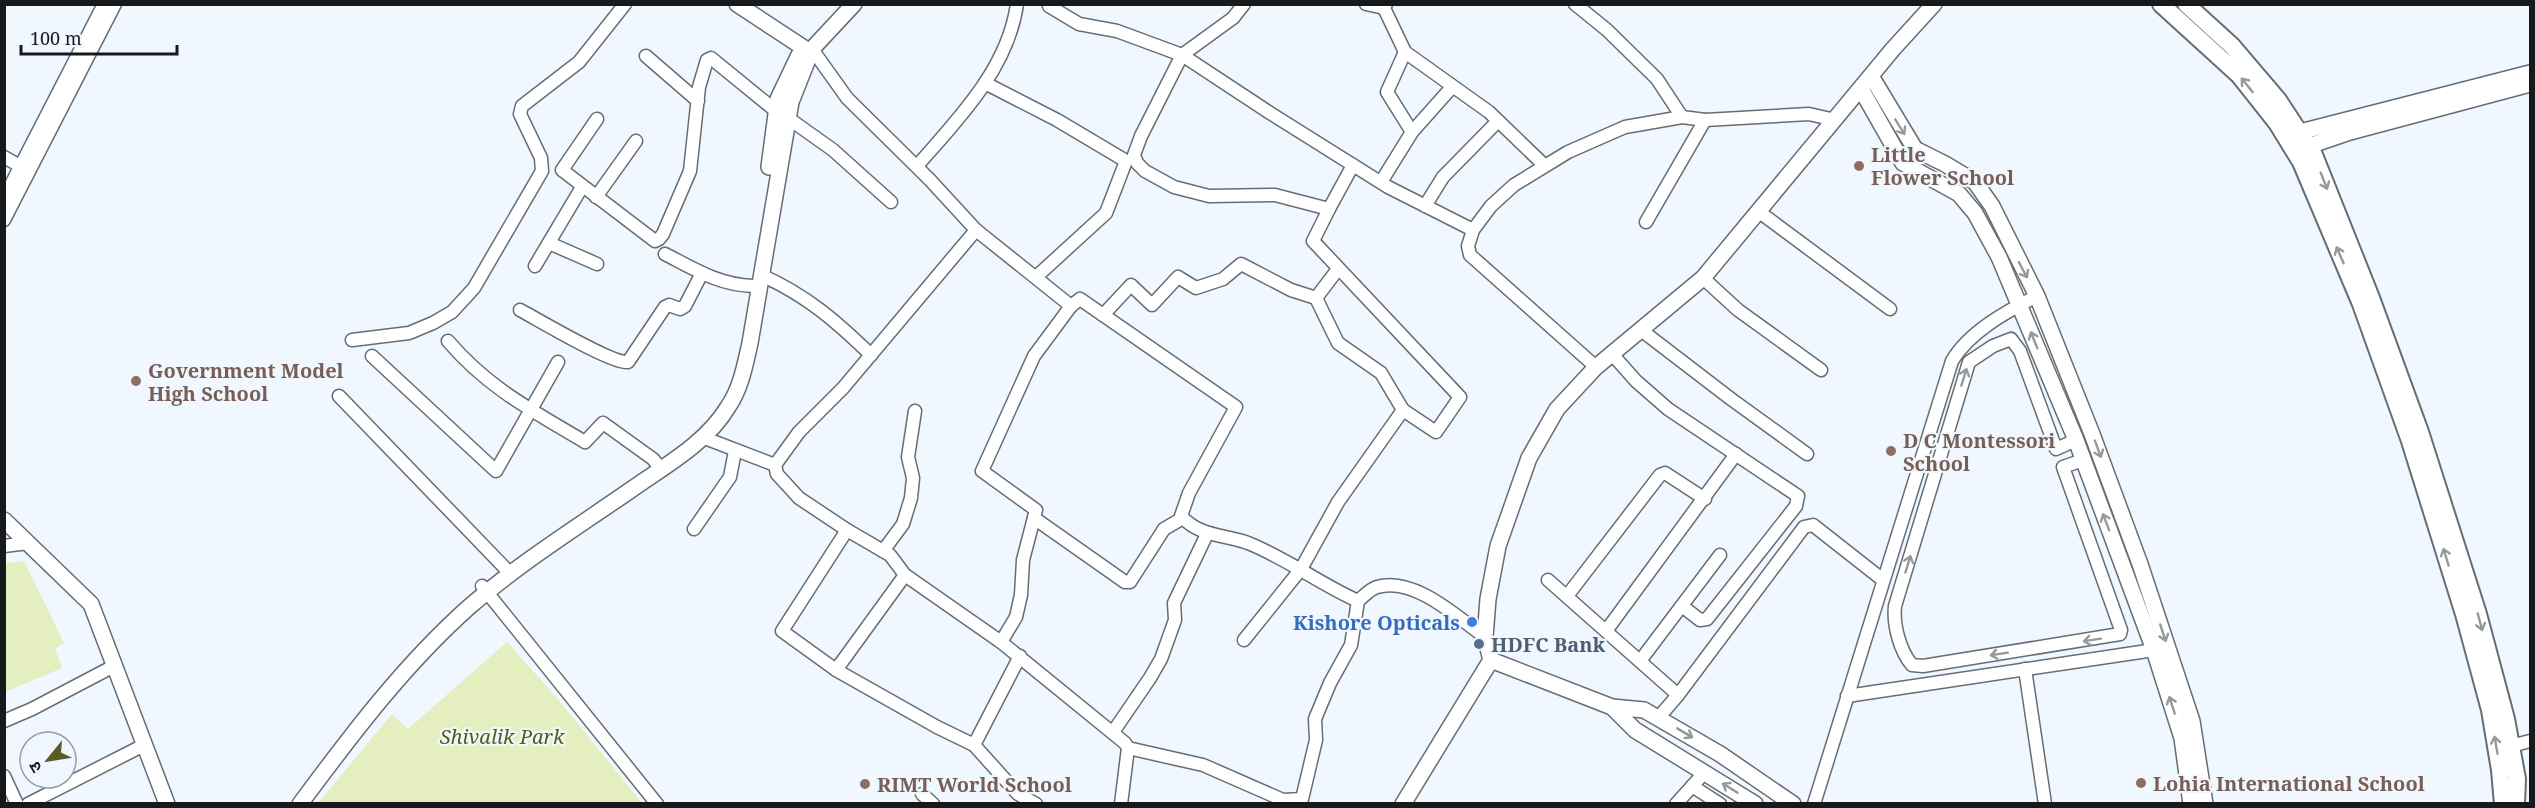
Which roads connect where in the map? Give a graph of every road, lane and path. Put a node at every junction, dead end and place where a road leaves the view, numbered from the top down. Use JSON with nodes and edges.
{"nodes":[{"id":1,"x":104,"y":4,"type":"edge"},
{"id":2,"x":115,"y":4,"type":"edge"},
{"id":3,"x":625,"y":4,"type":"edge"},
{"id":4,"x":738,"y":4,"type":"edge"},
{"id":5,"x":841,"y":4,"type":"edge"},
{"id":6,"x":854,"y":4,"type":"edge"},
{"id":7,"x":1017,"y":4,"type":"edge"},
{"id":8,"x":1244,"y":4,"type":"edge"},
{"id":9,"x":1366,"y":4,"type":"edge"},
{"id":10,"x":1575,"y":4,"type":"edge"},
{"id":11,"x":1922,"y":4,"type":"edge"},
{"id":12,"x":1934,"y":4,"type":"edge"},
{"id":13,"x":2151,"y":4,"type":"edge"},
{"id":14,"x":2186,"y":4,"type":"edge"},
{"id":15,"x":1045,"y":5,"type":"edge"},
{"id":16,"x":1385,"y":6,"type":"edge"},
{"id":17,"x":2166,"y":9,"type":"edge"},
{"id":18,"x":808,"y":49,"type":"junction"},
{"id":19,"x":1893,"y":49,"type":"junction"},
{"id":20,"x":1405,"y":52,"type":"junction"},
{"id":21,"x":1182,"y":55,"type":"junction"},
{"id":22,"x":646,"y":56,"type":"dead end"},
{"id":23,"x":2530,"y":72,"type":"edge"},
{"id":24,"x":1871,"y":76,"type":"junction"},
{"id":25,"x":985,"y":83,"type":"junction"},
{"id":26,"x":2530,"y":84,"type":"edge"},
{"id":27,"x":1452,"y":87,"type":"junction"},
{"id":28,"x":1861,"y":89,"type":"junction"},
{"id":29,"x":698,"y":100,"type":"junction"},
{"id":30,"x":782,"y":114,"type":"junction"},
{"id":31,"x":1682,"y":117,"type":"junction"},
{"id":32,"x":597,"y":119,"type":"dead end"},
{"id":33,"x":1705,"y":120,"type":"junction"},
{"id":34,"x":1835,"y":120,"type":"junction"},
{"id":35,"x":1498,"y":121,"type":"junction"},
{"id":36,"x":1412,"y":132,"type":"junction"},
{"id":37,"x":2304,"y":139,"type":"junction"},
{"id":38,"x":636,"y":141,"type":"dead end"},
{"id":39,"x":4,"y":157,"type":"edge"},
{"id":40,"x":1353,"y":165,"type":"junction"},
{"id":41,"x":1544,"y":165,"type":"junction"},
{"id":42,"x":20,"y":166,"type":"junction"},
{"id":43,"x":917,"y":166,"type":"junction"},
{"id":44,"x":1381,"y":182,"type":"junction"},
{"id":45,"x":582,"y":187,"type":"junction"},
{"id":46,"x":596,"y":197,"type":"junction"},
{"id":47,"x":4,"y":198,"type":"edge"},
{"id":48,"x":891,"y":202,"type":"dead end"},
{"id":49,"x":1425,"y":206,"type":"junction"},
{"id":50,"x":1329,"y":209,"type":"junction"},
{"id":51,"x":1758,"y":211,"type":"junction"},
{"id":52,"x":4,"y":220,"type":"edge"},
{"id":53,"x":1646,"y":222,"type":"dead end"},
{"id":54,"x":976,"y":230,"type":"junction"},
{"id":55,"x":1473,"y":230,"type":"junction"},
{"id":56,"x":549,"y":243,"type":"junction"},
{"id":57,"x":665,"y":254,"type":"dead end"},
{"id":58,"x":597,"y":264,"type":"dead end"},
{"id":59,"x":535,"y":266,"type":"dead end"},
{"id":60,"x":1338,"y":270,"type":"junction"},
{"id":61,"x":702,"y":273,"type":"junction"},
{"id":62,"x":1036,"y":278,"type":"junction"},
{"id":63,"x":1703,"y":278,"type":"junction"},
{"id":64,"x":757,"y":280,"type":"junction"},
{"id":65,"x":2037,"y":296,"type":"junction"},
{"id":66,"x":1316,"y":298,"type":"junction"},
{"id":67,"x":2020,"y":305,"type":"junction"},
{"id":68,"x":1071,"y":306,"type":"junction"},
{"id":69,"x":1890,"y":309,"type":"dead end"},
{"id":70,"x":520,"y":310,"type":"dead end"},
{"id":71,"x":1103,"y":315,"type":"junction"},
{"id":72,"x":1641,"y":330,"type":"junction"},
{"id":73,"x":352,"y":340,"type":"dead end"},
{"id":74,"x":448,"y":340,"type":"dead end"},
{"id":75,"x":1612,"y":354,"type":"junction"},
{"id":76,"x":871,"y":355,"type":"junction"},
{"id":77,"x":372,"y":356,"type":"dead end"},
{"id":78,"x":558,"y":362,"type":"dead end"},
{"id":79,"x":1596,"y":367,"type":"junction"},
{"id":80,"x":1821,"y":370,"type":"dead end"},
{"id":81,"x":339,"y":396,"type":"dead end"},
{"id":82,"x":530,"y":409,"type":"junction"},
{"id":83,"x":1403,"y":410,"type":"junction"},
{"id":84,"x":915,"y":411,"type":"dead end"},
{"id":85,"x":702,"y":437,"type":"junction"},
{"id":86,"x":2076,"y":440,"type":"junction"},
{"id":87,"x":2056,"y":449,"type":"junction"},
{"id":88,"x":735,"y":451,"type":"junction"},
{"id":89,"x":1736,"y":454,"type":"junction"},
{"id":90,"x":1807,"y":454,"type":"dead end"},
{"id":91,"x":2083,"y":460,"type":"junction"},
{"id":92,"x":775,"y":465,"type":"junction"},
{"id":93,"x":658,"y":466,"type":"junction"},
{"id":94,"x":2063,"y":467,"type":"junction"},
{"id":95,"x":1704,"y":499,"type":"junction"},
{"id":96,"x":1034,"y":518,"type":"junction"},
{"id":97,"x":1183,"y":518,"type":"junction"},
{"id":98,"x":4,"y":520,"type":"edge"},
{"id":99,"x":694,"y":529,"type":"dead end"},
{"id":100,"x":847,"y":530,"type":"junction"},
{"id":101,"x":1207,"y":534,"type":"junction"},
{"id":102,"x":28,"y":543,"type":"junction"},
{"id":103,"x":4,"y":546,"type":"edge"},
{"id":104,"x":884,"y":551,"type":"junction"},
{"id":105,"x":1720,"y":555,"type":"dead end"},
{"id":106,"x":504,"y":568,"type":"junction"},
{"id":107,"x":1301,"y":569,"type":"junction"},
{"id":108,"x":905,"y":575,"type":"junction"},
{"id":109,"x":1548,"y":580,"type":"dead end"},
{"id":110,"x":1883,"y":580,"type":"junction"},
{"id":111,"x":484,"y":589,"type":"junction"},
{"id":112,"x":1567,"y":596,"type":"junction"},
{"id":113,"x":1358,"y":601,"type":"junction"},
{"id":114,"x":1682,"y":606,"type":"junction"},
{"id":115,"x":1606,"y":631,"type":"junction"},
{"id":116,"x":1485,"y":638,"type":"junction"},
{"id":117,"x":1244,"y":640,"type":"dead end"},
{"id":118,"x":1001,"y":642,"type":"junction"},
{"id":119,"x":2154,"y":650,"type":"junction"},
{"id":120,"x":1020,"y":656,"type":"junction"},
{"id":121,"x":1491,"y":660,"type":"junction"},
{"id":122,"x":1640,"y":661,"type":"junction"},
{"id":123,"x":114,"y":666,"type":"junction"},
{"id":124,"x":2025,"y":669,"type":"junction"},
{"id":125,"x":836,"y":670,"type":"junction"},
{"id":126,"x":1678,"y":695,"type":"junction"},
{"id":127,"x":1847,"y":696,"type":"junction"},
{"id":128,"x":1612,"y":707,"type":"junction"},
{"id":129,"x":1659,"y":717,"type":"junction"},
{"id":130,"x":4,"y":721,"type":"edge"},
{"id":131,"x":1113,"y":732,"type":"junction"},
{"id":132,"x":2188,"y":737,"type":"junction"},
{"id":133,"x":2530,"y":741,"type":"edge"},
{"id":134,"x":144,"y":745,"type":"junction"},
{"id":135,"x":974,"y":745,"type":"junction"},
{"id":136,"x":2511,"y":746,"type":"junction"},
{"id":137,"x":1128,"y":748,"type":"junction"},
{"id":138,"x":1720,"y":754,"type":"junction"},
{"id":139,"x":1705,"y":772,"type":"junction"},
{"id":140,"x":4,"y":776,"type":"edge"},
{"id":141,"x":1692,"y":786,"type":"junction"},
{"id":142,"x":922,"y":794,"type":"dead end"},
{"id":143,"x":31,"y":803,"type":"edge"},
{"id":144,"x":166,"y":803,"type":"edge"},
{"id":145,"x":1405,"y":803,"type":"edge"},
{"id":146,"x":17,"y":804,"type":"edge"},
{"id":147,"x":290,"y":804,"type":"edge"},
{"id":148,"x":300,"y":804,"type":"edge"},
{"id":149,"x":657,"y":804,"type":"edge"},
{"id":150,"x":933,"y":804,"type":"edge"},
{"id":151,"x":1036,"y":804,"type":"edge"},
{"id":152,"x":1121,"y":804,"type":"edge"},
{"id":153,"x":1676,"y":804,"type":"edge"},
{"id":154,"x":1720,"y":804,"type":"edge"},
{"id":155,"x":1755,"y":804,"type":"edge"},
{"id":156,"x":1793,"y":804,"type":"edge"},
{"id":157,"x":1814,"y":804,"type":"edge"},
{"id":158,"x":2045,"y":804,"type":"edge"},
{"id":159,"x":2191,"y":804,"type":"edge"},
{"id":160,"x":2205,"y":804,"type":"edge"},
{"id":161,"x":2503,"y":804,"type":"edge"},
{"id":162,"x":2516,"y":804,"type":"edge"}],
"edges":[{"from":1,"to":42,"type":"street"},
{"from":2,"to":52,"type":"street"},
{"from":3,"to":73,"type":"street"},
{"from":4,"to":18,"type":"street"},
{"from":5,"to":18,"type":"street"},
{"from":6,"to":18,"type":"street"},
{"from":7,"to":25,"type":"street"},
{"from":8,"to":21,"type":"street"},
{"from":9,"to":16,"type":"street"},
{"from":10,"to":31,"type":"street"},
{"from":11,"to":19,"type":"street"},
{"from":12,"to":19,"type":"street"},
{"from":13,"to":17,"type":"main road"},
{"from":14,"to":37,"type":"main road"},
{"from":15,"to":21,"type":"street"},
{"from":16,"to":20,"type":"street"},
{"from":161,"to":17,"type":"main road","one_way":true},
{"from":18,"to":30,"type":"street"},
{"from":18,"to":43,"type":"street"},
{"from":19,"to":24,"type":"street"},
{"from":20,"to":27,"type":"street"},
{"from":20,"to":36,"type":"street"},
{"from":21,"to":40,"type":"street"},
{"from":21,"to":50,"type":"street"},
{"from":22,"to":29,"type":"street"},
{"from":23,"to":37,"type":"street"},
{"from":24,"to":28,"type":"street"},
{"from":24,"to":65,"type":"street","one_way":true},
{"from":25,"to":43,"type":"street"},
{"from":25,"to":62,"type":"street"},
{"from":26,"to":37,"type":"street"},
{"from":27,"to":35,"type":"street"},
{"from":27,"to":36,"type":"street"},
{"from":28,"to":34,"type":"street"},
{"from":28,"to":67,"type":"street"},
{"from":29,"to":30,"type":"street"},
{"from":29,"to":46,"type":"street"},
{"from":30,"to":48,"type":"street"},
{"from":30,"to":64,"type":"street"},
{"from":31,"to":33,"type":"street"},
{"from":31,"to":41,"type":"street"},
{"from":32,"to":45,"type":"street"},
{"from":33,"to":34,"type":"street"},
{"from":33,"to":53,"type":"street"},
{"from":34,"to":51,"type":"street"},
{"from":35,"to":41,"type":"street"},
{"from":35,"to":49,"type":"street"},
{"from":36,"to":44,"type":"street"},
{"from":37,"to":136,"type":"main road","one_way":true},
{"from":38,"to":46,"type":"street"},
{"from":39,"to":42,"type":"street"},
{"from":40,"to":44,"type":"street"},
{"from":40,"to":50,"type":"street"},
{"from":41,"to":55,"type":"street"},
{"from":42,"to":47,"type":"street"},
{"from":43,"to":54,"type":"street"},
{"from":44,"to":49,"type":"street"},
{"from":45,"to":46,"type":"street"},
{"from":45,"to":56,"type":"street"},
{"from":49,"to":55,"type":"street"},
{"from":50,"to":60,"type":"street"},
{"from":51,"to":63,"type":"street"},
{"from":51,"to":69,"type":"street"},
{"from":54,"to":62,"type":"street"},
{"from":54,"to":76,"type":"street"},
{"from":55,"to":79,"type":"street"},
{"from":56,"to":58,"type":"street"},
{"from":56,"to":59,"type":"street"},
{"from":57,"to":61,"type":"street"},
{"from":60,"to":66,"type":"street"},
{"from":60,"to":83,"type":"street"},
{"from":61,"to":64,"type":"street"},
{"from":61,"to":70,"type":"street"},
{"from":62,"to":68,"type":"street"},
{"from":63,"to":72,"type":"street"},
{"from":63,"to":80,"type":"street"},
{"from":64,"to":76,"type":"street"},
{"from":64,"to":85,"type":"street"},
{"from":64,"to":93,"type":"street"},
{"from":65,"to":67,"type":"street"},
{"from":65,"to":132,"type":"street","one_way":true},
{"from":66,"to":71,"type":"street"},
{"from":66,"to":83,"type":"street"},
{"from":86,"to":67,"type":"street","one_way":true},
{"from":67,"to":110,"type":"street"},
{"from":68,"to":71,"type":"street"},
{"from":68,"to":96,"type":"street"},
{"from":71,"to":97,"type":"street"},
{"from":72,"to":75,"type":"street"},
{"from":72,"to":90,"type":"street"},
{"from":74,"to":82,"type":"street"},
{"from":75,"to":79,"type":"street"},
{"from":75,"to":89,"type":"street"},
{"from":76,"to":92,"type":"street"},
{"from":77,"to":82,"type":"street"},
{"from":78,"to":82,"type":"street"},
{"from":79,"to":116,"type":"street"},
{"from":81,"to":106,"type":"street"},
{"from":82,"to":93,"type":"street"},
{"from":83,"to":107,"type":"street"},
{"from":84,"to":104,"type":"street"},
{"from":85,"to":88,"type":"street"},
{"from":85,"to":93,"type":"street"},
{"from":86,"to":87,"type":"street"},
{"from":86,"to":91,"type":"street"},
{"from":87,"to":94,"type":"street"},
{"from":94,"to":87,"type":"street","one_way":true},
{"from":88,"to":92,"type":"street"},
{"from":88,"to":99,"type":"street"},
{"from":89,"to":95,"type":"street"},
{"from":89,"to":114,"type":"street"},
{"from":91,"to":94,"type":"street"},
{"from":119,"to":91,"type":"street","one_way":true},
{"from":92,"to":100,"type":"street"},
{"from":93,"to":106,"type":"street"},
{"from":93,"to":111,"type":"street"},
{"from":95,"to":112,"type":"street"},
{"from":95,"to":115,"type":"street"},
{"from":96,"to":97,"type":"street"},
{"from":96,"to":118,"type":"street"},
{"from":97,"to":101,"type":"street"},
{"from":98,"to":102,"type":"street"},
{"from":100,"to":104,"type":"street"},
{"from":100,"to":125,"type":"street"},
{"from":101,"to":107,"type":"street"},
{"from":101,"to":131,"type":"street"},
{"from":102,"to":103,"type":"street"},
{"from":102,"to":123,"type":"street"},
{"from":104,"to":108,"type":"street"},
{"from":105,"to":114,"type":"street"},
{"from":106,"to":111,"type":"street"},
{"from":107,"to":113,"type":"street"},
{"from":107,"to":117,"type":"street"},
{"from":108,"to":118,"type":"street"},
{"from":108,"to":125,"type":"street"},
{"from":109,"to":112,"type":"street"},
{"from":110,"to":126,"type":"street"},
{"from":110,"to":127,"type":"street"},
{"from":111,"to":147,"type":"street"},
{"from":111,"to":148,"type":"street"},
{"from":111,"to":149,"type":"street"},
{"from":112,"to":115,"type":"street"},
{"from":113,"to":116,"type":"street"},
{"from":113,"to":137,"type":"street"},
{"from":114,"to":122,"type":"street"},
{"from":115,"to":122,"type":"street"},
{"from":116,"to":121,"type":"street"},
{"from":118,"to":120,"type":"street"},
{"from":119,"to":124,"type":"street"},
{"from":132,"to":119,"type":"street","one_way":true},
{"from":120,"to":131,"type":"street"},
{"from":120,"to":135,"type":"street"},
{"from":121,"to":128,"type":"street"},
{"from":121,"to":145,"type":"street"},
{"from":122,"to":126,"type":"street"},
{"from":123,"to":130,"type":"street"},
{"from":123,"to":134,"type":"street"},
{"from":124,"to":127,"type":"street"},
{"from":124,"to":158,"type":"street"},
{"from":125,"to":135,"type":"street"},
{"from":126,"to":129,"type":"street"},
{"from":127,"to":157,"type":"street"},
{"from":128,"to":129,"type":"street"},
{"from":128,"to":139,"type":"street"},
{"from":129,"to":138,"type":"street","one_way":true},
{"from":131,"to":137,"type":"street"},
{"from":132,"to":159,"type":"street"},
{"from":132,"to":160,"type":"street"},
{"from":133,"to":136,"type":"street"},
{"from":134,"to":143,"type":"street"},
{"from":134,"to":144,"type":"street"},
{"from":135,"to":151,"type":"street"},
{"from":136,"to":162,"type":"main road"},
{"from":137,"to":152,"type":"street"},
{"from":138,"to":139,"type":"street"},
{"from":138,"to":156,"type":"street"},
{"from":139,"to":141,"type":"street"},
{"from":155,"to":139,"type":"street","one_way":true},
{"from":140,"to":146,"type":"street"},
{"from":141,"to":153,"type":"street"},
{"from":141,"to":154,"type":"street"},
{"from":142,"to":150,"type":"street"}]}
